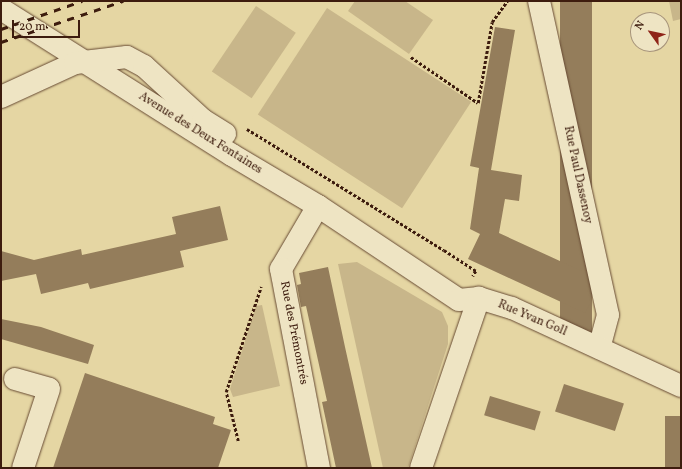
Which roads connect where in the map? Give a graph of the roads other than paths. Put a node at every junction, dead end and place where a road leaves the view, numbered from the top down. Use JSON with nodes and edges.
{"nodes":[{"id":1,"x":539,"y":1,"type":"edge"},
{"id":2,"x":1,"y":9,"type":"edge"},
{"id":3,"x":83,"y":61,"type":"junction"},
{"id":4,"x":1,"y":97,"type":"edge"},
{"id":5,"x":318,"y":206,"type":"junction"},
{"id":6,"x":469,"y":299,"type":"junction"},
{"id":7,"x":599,"y":348,"type":"junction"},
{"id":8,"x":15,"y":379,"type":"dead end"},
{"id":9,"x":681,"y":386,"type":"edge"},
{"id":10,"x":23,"y":468,"type":"edge"},
{"id":11,"x":319,"y":468,"type":"edge"},
{"id":12,"x":421,"y":468,"type":"edge"}],
"edges":[{"from":1,"to":7,"type":"street","name":"Rue Paul Dassenoy"},
{"from":2,"to":3,"type":"street","name":"Avenue des Deux Fontaines"},
{"from":3,"to":4,"type":"street"},
{"from":3,"to":5,"type":"street","name":"Avenue des Deux Fontaines"},
{"from":3,"to":5,"type":"street","name":"Avenue des Deux Fontaines"},
{"from":5,"to":6,"type":"street","name":"Avenue des Deux Fontaines"},
{"from":5,"to":11,"type":"street","name":"Rue des Prémontrés"},
{"from":6,"to":7,"type":"street","name":"Rue Yvan Goll"},
{"from":6,"to":12,"type":"street"},
{"from":7,"to":9,"type":"street","name":"Rue Yvan Goll"},
{"from":8,"to":10,"type":"street"}]}
